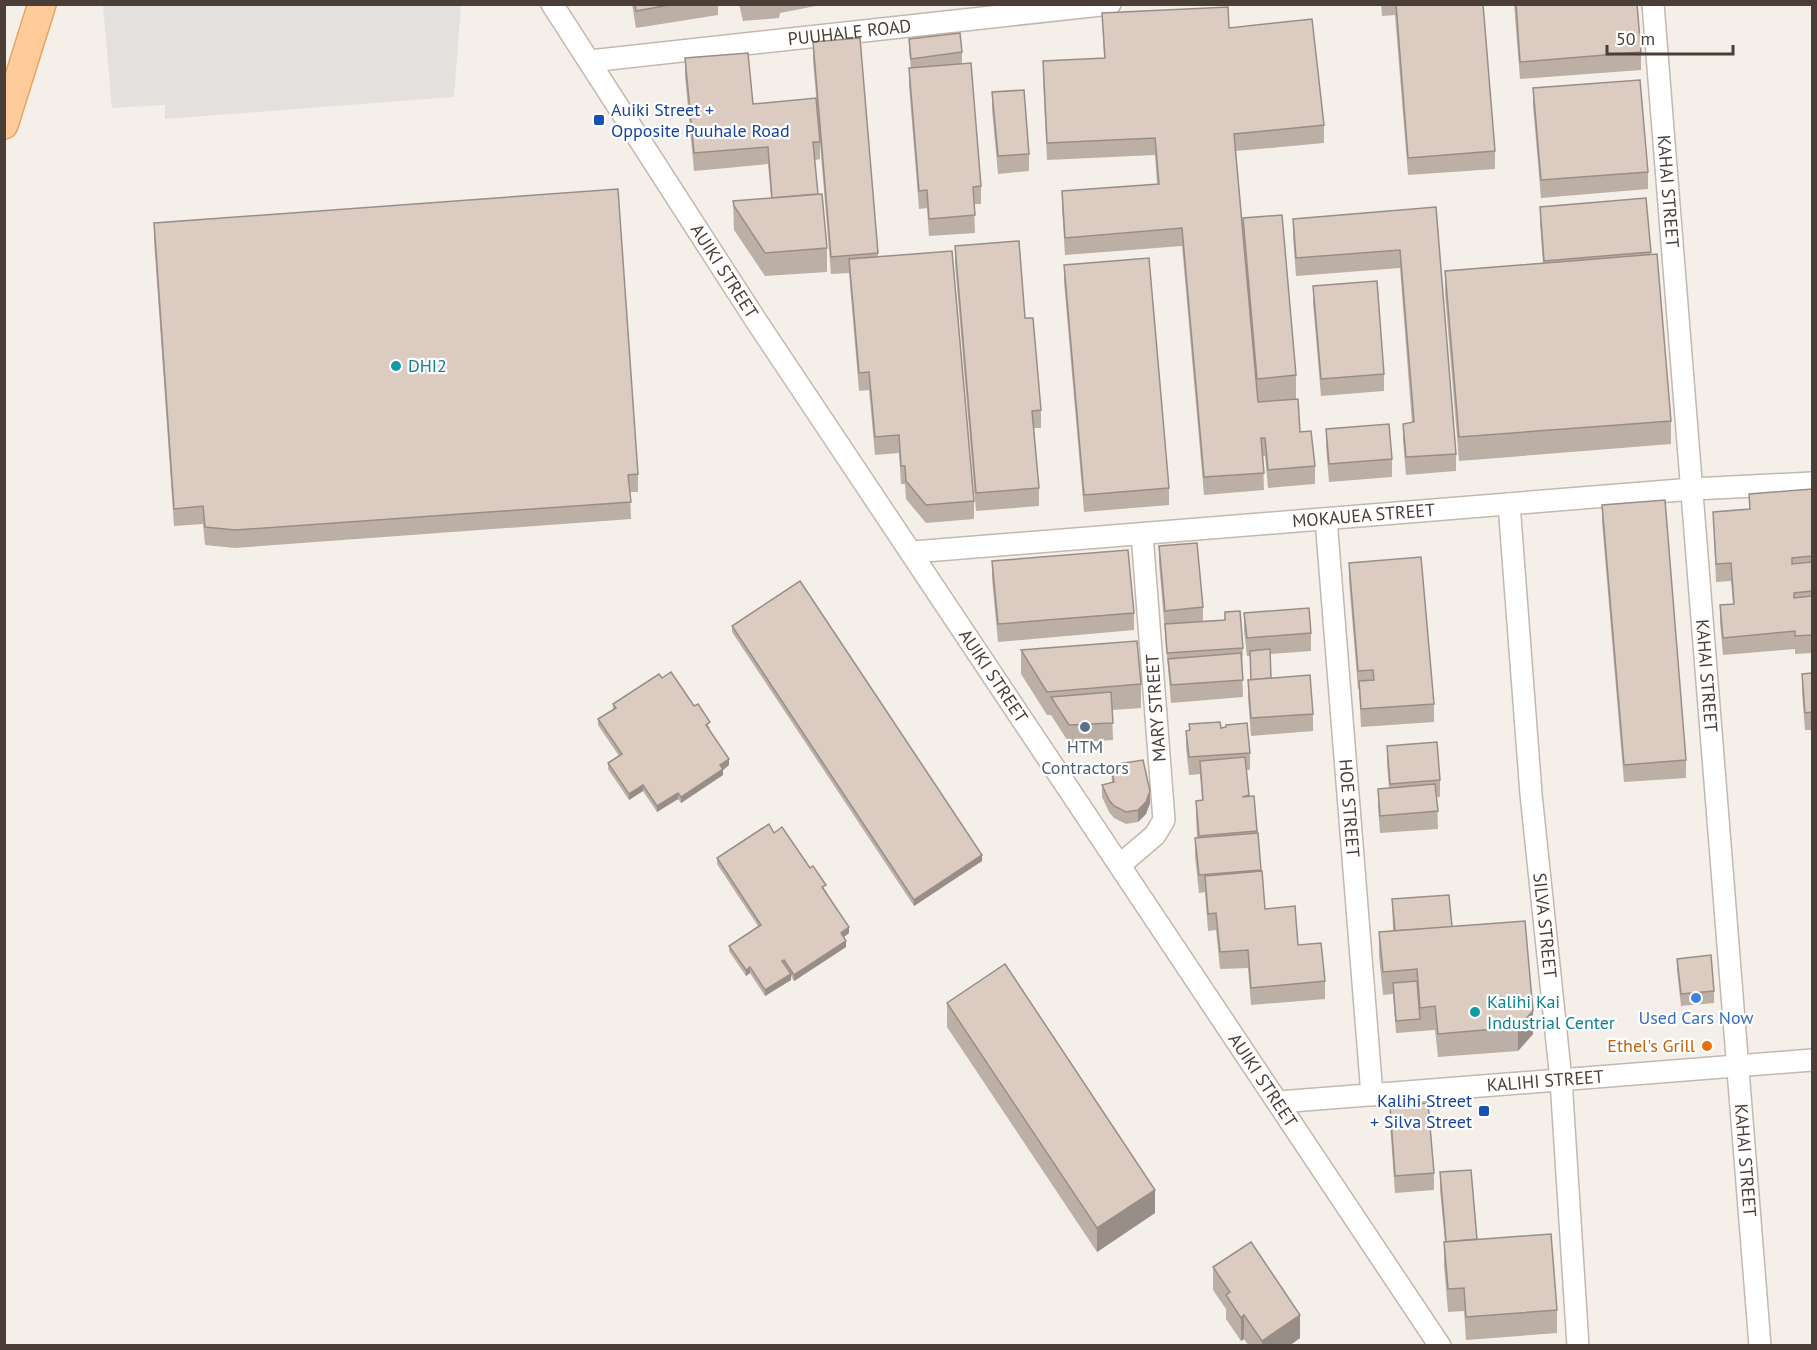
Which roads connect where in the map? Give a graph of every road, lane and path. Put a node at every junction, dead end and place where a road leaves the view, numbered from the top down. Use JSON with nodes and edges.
{"nodes":[{"id":1,"x":42,"y":4,"type":"edge"},
{"id":2,"x":552,"y":4,"type":"edge"},
{"id":3,"x":1110,"y":4,"type":"edge"},
{"id":4,"x":1653,"y":4,"type":"edge"},
{"id":5,"x":998,"y":10,"type":"edge"},
{"id":6,"x":590,"y":61,"type":"junction"},
{"id":7,"x":4,"y":125,"type":"edge"},
{"id":8,"x":1812,"y":483,"type":"edge"},
{"id":9,"x":1693,"y":489,"type":"junction"},
{"id":10,"x":1509,"y":504,"type":"junction"},
{"id":11,"x":1326,"y":519,"type":"junction"},
{"id":12,"x":1142,"y":534,"type":"junction"},
{"id":13,"x":913,"y":552,"type":"junction"},
{"id":14,"x":1121,"y":864,"type":"junction"},
{"id":15,"x":1812,"y":1060,"type":"edge"},
{"id":16,"x":1740,"y":1066,"type":"junction"},
{"id":17,"x":1561,"y":1080,"type":"junction"},
{"id":18,"x":1372,"y":1095,"type":"junction"},
{"id":19,"x":1279,"y":1102,"type":"junction"},
{"id":20,"x":1440,"y":1346,"type":"edge"},
{"id":21,"x":1578,"y":1346,"type":"edge"},
{"id":22,"x":1760,"y":1346,"type":"edge"}],
"edges":[{"from":1,"to":7,"type":"main road"},
{"from":2,"to":6,"type":"street","name":"AUIKI STREET"},
{"from":3,"to":5,"type":"street","name":"PUUHALE ROAD"},
{"from":4,"to":9,"type":"street","name":"KAHAI STREET"},
{"from":5,"to":6,"type":"street","name":"PUUHALE ROAD"},
{"from":6,"to":13,"type":"street","name":"AUIKI STREET"},
{"from":8,"to":9,"type":"street","name":"MOKAUEA STREET"},
{"from":9,"to":10,"type":"street","name":"MOKAUEA STREET"},
{"from":9,"to":16,"type":"street","name":"KAHAI STREET"},
{"from":10,"to":11,"type":"street","name":"MOKAUEA STREET"},
{"from":10,"to":17,"type":"street","name":"SILVA STREET"},
{"from":11,"to":12,"type":"street","name":"MOKAUEA STREET"},
{"from":11,"to":18,"type":"street","name":"HOE STREET"},
{"from":12,"to":13,"type":"street","name":"MOKAUEA STREET"},
{"from":12,"to":14,"type":"street","name":"MARY STREET"},
{"from":13,"to":14,"type":"street","name":"AUIKI STREET"},
{"from":14,"to":19,"type":"street","name":"AUIKI STREET"},
{"from":15,"to":16,"type":"street","name":"KALIHI STREET"},
{"from":16,"to":17,"type":"street","name":"KALIHI STREET"},
{"from":16,"to":22,"type":"street","name":"KAHAI STREET"},
{"from":17,"to":18,"type":"street","name":"KALIHI STREET"},
{"from":17,"to":21,"type":"street","name":"SILVA STREET"},
{"from":18,"to":19,"type":"street","name":"KALIHI STREET"},
{"from":19,"to":20,"type":"street","name":"AUIKI STREET"}]}
